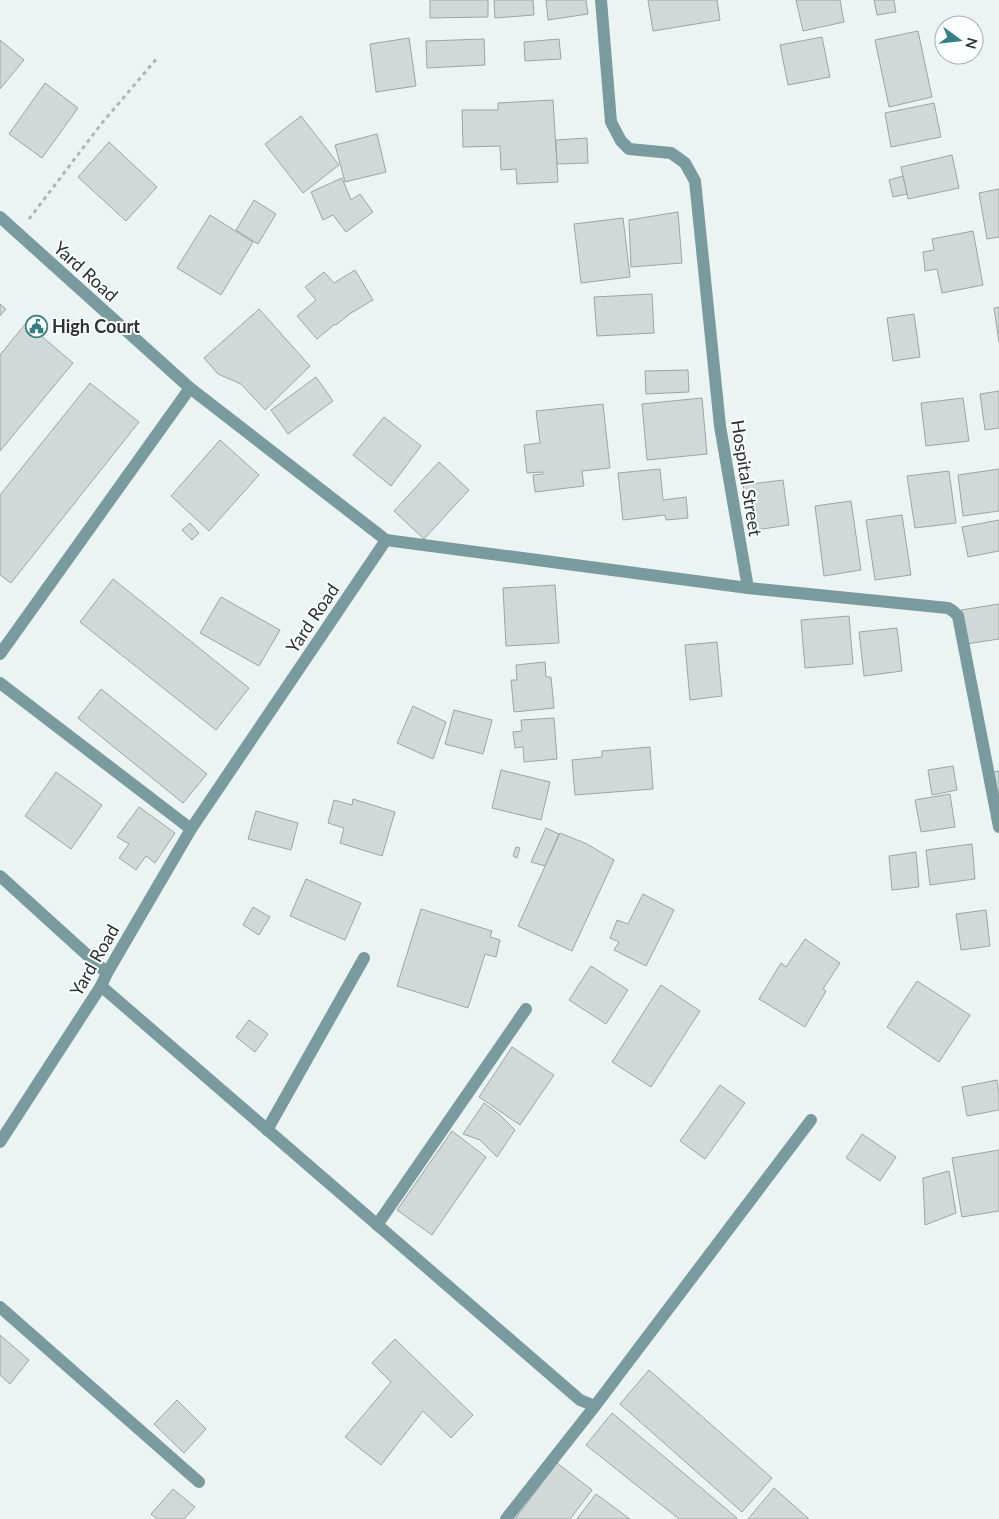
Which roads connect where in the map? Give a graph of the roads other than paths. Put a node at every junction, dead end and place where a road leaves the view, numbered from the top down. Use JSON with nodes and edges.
{"nodes":[{"id":1,"x":601,"y":0,"type":"edge"},
{"id":2,"x":0,"y":217,"type":"edge"},
{"id":3,"x":190,"y":388,"type":"junction"},
{"id":4,"x":386,"y":540,"type":"junction"},
{"id":5,"x":748,"y":588,"type":"junction"},
{"id":6,"x":0,"y":654,"type":"edge"},
{"id":7,"x":0,"y":683,"type":"edge"},
{"id":8,"x":999,"y":827,"type":"edge"},
{"id":9,"x":191,"y":829,"type":"junction"},
{"id":10,"x":0,"y":876,"type":"edge"},
{"id":11,"x":364,"y":958,"type":"dead end"},
{"id":12,"x":107,"y":973,"type":"junction"},
{"id":13,"x":101,"y":986,"type":"junction"},
{"id":14,"x":526,"y":1009,"type":"dead end"},
{"id":15,"x":811,"y":1120,"type":"dead end"},
{"id":16,"x":267,"y":1130,"type":"junction"},
{"id":17,"x":0,"y":1142,"type":"edge"},
{"id":18,"x":377,"y":1225,"type":"junction"},
{"id":19,"x":0,"y":1307,"type":"edge"},
{"id":20,"x":595,"y":1406,"type":"junction"},
{"id":21,"x":199,"y":1482,"type":"dead end"},
{"id":22,"x":506,"y":1519,"type":"edge"}],
"edges":[{"from":1,"to":5,"type":"street","name":"Hospital Street"},
{"from":2,"to":3,"type":"street","name":"Yard Road"},
{"from":3,"to":4,"type":"street","name":"Yard Road"},
{"from":3,"to":6,"type":"street"},
{"from":4,"to":5,"type":"street"},
{"from":4,"to":9,"type":"street","name":"Yard Road"},
{"from":5,"to":8,"type":"street"},
{"from":7,"to":9,"type":"street"},
{"from":9,"to":12,"type":"street","name":"Yard Road"},
{"from":10,"to":12,"type":"street"},
{"from":11,"to":16,"type":"street"},
{"from":12,"to":13,"type":"street","name":"Yard Road"},
{"from":13,"to":16,"type":"street"},
{"from":13,"to":17,"type":"street","name":"Yard Road"},
{"from":14,"to":18,"type":"street"},
{"from":15,"to":20,"type":"street"},
{"from":16,"to":18,"type":"street"},
{"from":18,"to":20,"type":"street"},
{"from":19,"to":21,"type":"street"},
{"from":20,"to":22,"type":"street"}]}
